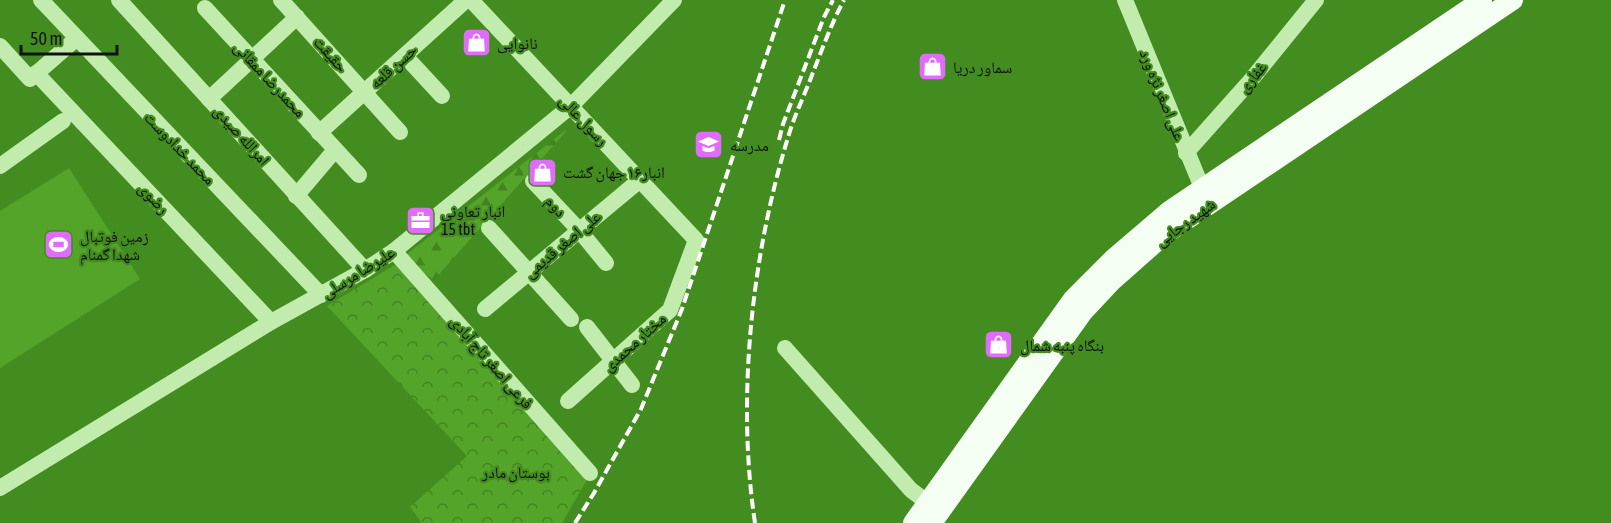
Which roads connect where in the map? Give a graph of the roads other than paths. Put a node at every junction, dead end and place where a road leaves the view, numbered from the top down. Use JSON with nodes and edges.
{"nodes":[{"id":1,"x":41,"y":0,"type":"edge"},
{"id":2,"x":119,"y":0,"type":"edge"},
{"id":3,"x":280,"y":0,"type":"edge"},
{"id":4,"x":468,"y":0,"type":"edge"},
{"id":5,"x":674,"y":0,"type":"edge"},
{"id":6,"x":1125,"y":0,"type":"edge"},
{"id":7,"x":1316,"y":0,"type":"edge"},
{"id":8,"x":1482,"y":0,"type":"edge"},
{"id":9,"x":1513,"y":0,"type":"edge"},
{"id":10,"x":205,"y":8,"type":"dead end"},
{"id":11,"x":297,"y":17,"type":"junction"},
{"id":12,"x":76,"y":38,"type":"junction"},
{"id":13,"x":0,"y":46,"type":"edge"},
{"id":14,"x":405,"y":56,"type":"junction"},
{"id":15,"x":251,"y":58,"type":"junction"},
{"id":16,"x":36,"y":73,"type":"junction"},
{"id":17,"x":365,"y":92,"type":"junction"},
{"id":18,"x":442,"y":96,"type":"dead end"},
{"id":19,"x":208,"y":99,"type":"junction"},
{"id":20,"x":571,"y":106,"type":"junction"},
{"id":21,"x":63,"y":122,"type":"dead end"},
{"id":22,"x":400,"y":132,"type":"dead end"},
{"id":23,"x":319,"y":133,"type":"junction"},
{"id":24,"x":334,"y":150,"type":"junction"},
{"id":25,"x":1186,"y":153,"type":"junction"},
{"id":26,"x":0,"y":166,"type":"edge"},
{"id":27,"x":358,"y":175,"type":"dead end"},
{"id":28,"x":640,"y":180,"type":"junction"},
{"id":29,"x":533,"y":182,"type":"dead end"},
{"id":30,"x":296,"y":196,"type":"junction"},
{"id":31,"x":1205,"y":196,"type":"junction"},
{"id":32,"x":489,"y":228,"type":"dead end"},
{"id":33,"x":579,"y":230,"type":"junction"},
{"id":34,"x":696,"y":240,"type":"joint"},
{"id":35,"x":393,"y":251,"type":"junction"},
{"id":36,"x":606,"y":263,"type":"dead end"},
{"id":37,"x":365,"y":270,"type":"junction"},
{"id":38,"x":529,"y":272,"type":"junction"},
{"id":39,"x":321,"y":295,"type":"junction"},
{"id":40,"x":484,"y":309,"type":"dead end"},
{"id":41,"x":572,"y":319,"type":"dead end"},
{"id":42,"x":272,"y":322,"type":"junction"},
{"id":43,"x":586,"y":327,"type":"dead end"},
{"id":44,"x":785,"y":348,"type":"dead end"},
{"id":45,"x":613,"y":361,"type":"junction"},
{"id":46,"x":632,"y":385,"type":"dead end"},
{"id":47,"x":568,"y":401,"type":"dead end"},
{"id":48,"x":590,"y":473,"type":"dead end"},
{"id":49,"x":0,"y":488,"type":"edge"},
{"id":50,"x":927,"y":502,"type":"junction"},
{"id":51,"x":913,"y":523,"type":"edge"},
{"id":52,"x":932,"y":523,"type":"edge"}],
"edges":[{"from":1,"to":12,"type":"street","name":"محمد خدادوست"},
{"from":2,"to":19,"type":"street","name":"امرالله صیدی"},
{"from":3,"to":11,"type":"street","name":"حقیقت"},
{"from":4,"to":14,"type":"street","name":"حسن قلعه"},
{"from":4,"to":20,"type":"street","name":"رسول عالی"},
{"from":5,"to":20,"type":"street","name":"علیرضا مرسلی"},
{"from":6,"to":25,"type":"street","name":"علی اصغر نژه ورد"},
{"from":7,"to":25,"type":"street","name":"غفاری"},
{"from":8,"to":31,"type":"main road","name":"شهید رجایی"},
{"from":9,"to":31,"type":"main road","name":"شهید رجایی"},
{"from":10,"to":15,"type":"street","name":"محمدرضا ممقانی"},
{"from":11,"to":15,"type":"street"},
{"from":11,"to":17,"type":"street","name":"حقیقت"},
{"from":12,"to":16,"type":"street"},
{"from":12,"to":39,"type":"street","name":"محمد خدادوست"},
{"from":13,"to":16,"type":"street"},
{"from":14,"to":17,"type":"street","name":"حسن قلعه"},
{"from":14,"to":18,"type":"street"},
{"from":15,"to":19,"type":"street"},
{"from":15,"to":23,"type":"street","name":"محمدرضا ممقانی"},
{"from":16,"to":42,"type":"street","name":"رضوی"},
{"from":17,"to":22,"type":"street","name":"حقیقت"},
{"from":17,"to":23,"type":"street","name":"حسن قلعه"},
{"from":19,"to":30,"type":"street","name":"امرالله صیدی"},
{"from":20,"to":28,"type":"street","name":"رسول عالی"},
{"from":20,"to":35,"type":"street","name":"علیرضا مرسلی"},
{"from":21,"to":26,"type":"street"},
{"from":23,"to":24,"type":"street","name":"محمدرضا ممقانی"},
{"from":24,"to":27,"type":"street","name":"محمدرضا ممقانی"},
{"from":24,"to":30,"type":"street"},
{"from":25,"to":31,"type":"street","name":"علی اصغر نژه ورد"},
{"from":28,"to":33,"type":"street","name":"علی اصغر قدیمی"},
{"from":28,"to":34,"type":"street","name":"رسول عالی"},
{"from":29,"to":33,"type":"street","name":"دوم"},
{"from":30,"to":37,"type":"street","name":"امرالله صیدی"},
{"from":31,"to":50,"type":"main road","name":"شهید رجایی"},
{"from":31,"to":52,"type":"main road","name":"شهید رجایی"},
{"from":32,"to":38,"type":"street"},
{"from":33,"to":36,"type":"street","name":"دوم"},
{"from":33,"to":38,"type":"street","name":"علی اصغر قدیمی"},
{"from":34,"to":45,"type":"street","name":"مختار محمدی"},
{"from":35,"to":37,"type":"street","name":"علیرضا مرسلی"},
{"from":35,"to":48,"type":"street","name":"فرعی اصغر تاج آبادی"},
{"from":37,"to":39,"type":"street","name":"علیرضا مرسلی"},
{"from":38,"to":40,"type":"street","name":"علی اصغر قدیمی"},
{"from":38,"to":41,"type":"street"},
{"from":39,"to":42,"type":"street","name":"علیرضا مرسلی"},
{"from":42,"to":49,"type":"street","name":"علیرضا مرسلی"},
{"from":43,"to":45,"type":"street"},
{"from":44,"to":50,"type":"street"},
{"from":45,"to":46,"type":"street"},
{"from":45,"to":47,"type":"street","name":"مختار محمدی"},
{"from":50,"to":51,"type":"main road","name":"شهید رجایی"}]}
